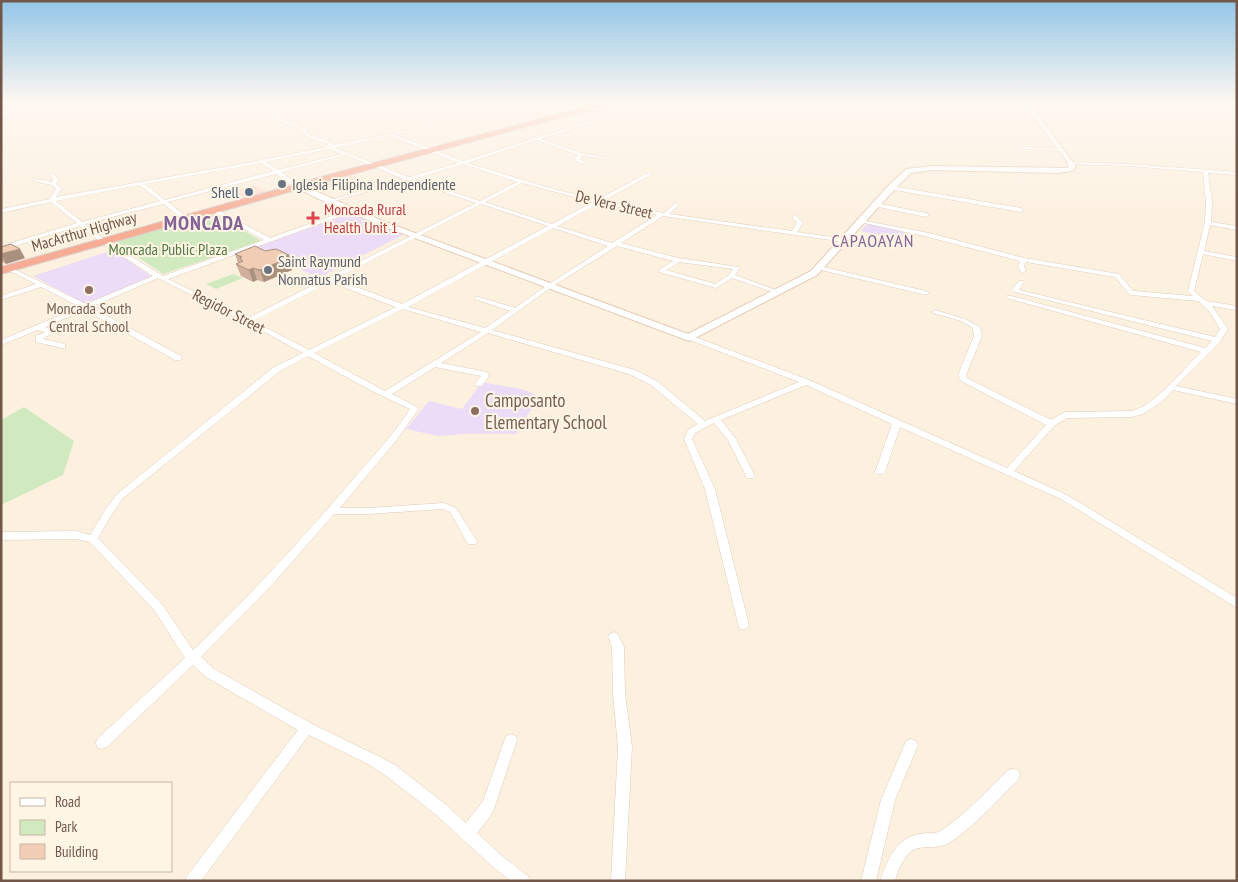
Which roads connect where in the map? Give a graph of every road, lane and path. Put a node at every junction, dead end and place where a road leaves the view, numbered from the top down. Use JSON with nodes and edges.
{"nodes":[{"id":1,"x":330,"y":144,"type":"edge"},
{"id":2,"x":346,"y":144,"type":"edge"},
{"id":3,"x":411,"y":144,"type":"edge"},
{"id":4,"x":454,"y":144,"type":"edge"},
{"id":5,"x":520,"y":144,"type":"edge"},
{"id":6,"x":551,"y":144,"type":"edge"},
{"id":7,"x":1058,"y":144,"type":"edge"},
{"id":8,"x":330,"y":147,"type":"junction"},
{"id":9,"x":1025,"y":148,"type":"dead end"},
{"id":10,"x":1062,"y":150,"type":"junction"},
{"id":11,"x":428,"y":151,"type":"junction"},
{"id":12,"x":345,"y":154,"type":"junction"},
{"id":13,"x":580,"y":154,"type":"junction"},
{"id":14,"x":603,"y":158,"type":"dead end"},
{"id":15,"x":262,"y":161,"type":"junction"},
{"id":16,"x":462,"y":163,"type":"junction"},
{"id":17,"x":584,"y":163,"type":"dead end"},
{"id":18,"x":1071,"y":163,"type":"junction"},
{"id":19,"x":374,"y":165,"type":"junction"},
{"id":20,"x":275,"y":171,"type":"junction"},
{"id":21,"x":1205,"y":171,"type":"junction"},
{"id":22,"x":649,"y":174,"type":"dead end"},
{"id":23,"x":1237,"y":174,"type":"edge"},
{"id":24,"x":53,"y":175,"type":"dead end"},
{"id":25,"x":410,"y":179,"type":"junction"},
{"id":26,"x":36,"y":181,"type":"dead end"},
{"id":27,"x":522,"y":181,"type":"junction"},
{"id":28,"x":140,"y":183,"type":"junction"},
{"id":29,"x":52,"y":184,"type":"junction"},
{"id":30,"x":297,"y":186,"type":"junction"},
{"id":31,"x":891,"y":188,"type":"junction"},
{"id":32,"x":52,"y":199,"type":"junction"},
{"id":33,"x":163,"y":201,"type":"junction"},
{"id":34,"x":329,"y":202,"type":"junction"},
{"id":35,"x":600,"y":202,"type":"junction"},
{"id":36,"x":479,"y":203,"type":"junction"},
{"id":37,"x":676,"y":205,"type":"dead end"},
{"id":38,"x":876,"y":205,"type":"junction"},
{"id":39,"x":214,"y":210,"type":"junction"},
{"id":40,"x":1021,"y":210,"type":"dead end"},
{"id":41,"x":1,"y":211,"type":"edge"},
{"id":42,"x":350,"y":211,"type":"junction"},
{"id":43,"x":663,"y":215,"type":"junction"},
{"id":44,"x":926,"y":215,"type":"dead end"},
{"id":45,"x":794,"y":217,"type":"dead end"},
{"id":46,"x":184,"y":218,"type":"junction"},
{"id":47,"x":862,"y":221,"type":"junction"},
{"id":48,"x":1208,"y":223,"type":"junction"},
{"id":49,"x":80,"y":224,"type":"junction"},
{"id":50,"x":552,"y":226,"type":"junction"},
{"id":51,"x":1237,"y":228,"type":"edge"},
{"id":52,"x":794,"y":233,"type":"junction"},
{"id":53,"x":413,"y":236,"type":"junction"},
{"id":54,"x":30,"y":239,"type":"junction"},
{"id":55,"x":269,"y":240,"type":"junction"},
{"id":56,"x":845,"y":240,"type":"junction"},
{"id":57,"x":103,"y":241,"type":"junction"},
{"id":58,"x":616,"y":245,"type":"junction"},
{"id":59,"x":1,"y":248,"type":"edge"},
{"id":60,"x":37,"y":248,"type":"dead end"},
{"id":61,"x":1201,"y":252,"type":"junction"},
{"id":62,"x":1237,"y":258,"type":"edge"},
{"id":63,"x":678,"y":260,"type":"junction"},
{"id":64,"x":1024,"y":260,"type":"junction"},
{"id":65,"x":486,"y":261,"type":"junction"},
{"id":66,"x":4,"y":268,"type":"edge"},
{"id":67,"x":819,"y":268,"type":"junction"},
{"id":68,"x":1022,"y":271,"type":"dead end"},
{"id":69,"x":731,"y":276,"type":"junction"},
{"id":70,"x":161,"y":277,"type":"junction"},
{"id":71,"x":329,"y":279,"type":"junction"},
{"id":72,"x":1021,"y":282,"type":"dead end"},
{"id":73,"x":40,"y":285,"type":"junction"},
{"id":74,"x":551,"y":285,"type":"junction"},
{"id":75,"x":778,"y":292,"type":"junction"},
{"id":76,"x":926,"y":293,"type":"dead end"},
{"id":77,"x":1009,"y":297,"type":"dead end"},
{"id":78,"x":1,"y":298,"type":"edge"},
{"id":79,"x":477,"y":298,"type":"dead end"},
{"id":80,"x":1203,"y":301,"type":"junction"},
{"id":81,"x":84,"y":306,"type":"junction"},
{"id":82,"x":402,"y":307,"type":"junction"},
{"id":83,"x":1237,"y":308,"type":"edge"},
{"id":84,"x":515,"y":310,"type":"junction"},
{"id":85,"x":934,"y":312,"type":"dead end"},
{"id":86,"x":248,"y":321,"type":"junction"},
{"id":87,"x":36,"y":327,"type":"junction"},
{"id":88,"x":485,"y":332,"type":"junction"},
{"id":89,"x":689,"y":338,"type":"junction"},
{"id":90,"x":1217,"y":340,"type":"junction"},
{"id":91,"x":1,"y":343,"type":"edge"},
{"id":92,"x":62,"y":346,"type":"dead end"},
{"id":93,"x":1206,"y":351,"type":"junction"},
{"id":94,"x":309,"y":353,"type":"junction"},
{"id":95,"x":178,"y":358,"type":"dead end"},
{"id":96,"x":434,"y":364,"type":"junction"},
{"id":97,"x":806,"y":382,"type":"junction"},
{"id":98,"x":479,"y":384,"type":"dead end"},
{"id":99,"x":1171,"y":387,"type":"junction"},
{"id":100,"x":386,"y":394,"type":"junction"},
{"id":101,"x":1237,"y":402,"type":"edge"},
{"id":102,"x":716,"y":420,"type":"junction"},
{"id":103,"x":897,"y":423,"type":"junction"},
{"id":104,"x":704,"y":424,"type":"junction"},
{"id":105,"x":1051,"y":424,"type":"junction"},
{"id":106,"x":1009,"y":471,"type":"junction"},
{"id":107,"x":880,"y":472,"type":"dead end"},
{"id":108,"x":750,"y":476,"type":"dead end"},
{"id":109,"x":333,"y":510,"type":"junction"},
{"id":110,"x":1,"y":536,"type":"edge"},
{"id":111,"x":93,"y":539,"type":"junction"},
{"id":112,"x":472,"y":541,"type":"dead end"},
{"id":113,"x":1237,"y":604,"type":"edge"},
{"id":114,"x":742,"y":625,"type":"dead end"},
{"id":115,"x":614,"y":637,"type":"dead end"},
{"id":116,"x":195,"y":658,"type":"junction"},
{"id":117,"x":307,"y":728,"type":"junction"},
{"id":118,"x":512,"y":740,"type":"dead end"},
{"id":119,"x":102,"y":743,"type":"dead end"},
{"id":120,"x":911,"y":745,"type":"dead end"},
{"id":121,"x":1013,"y":775,"type":"dead end"},
{"id":122,"x":467,"y":834,"type":"junction"},
{"id":123,"x":192,"y":881,"type":"edge"},
{"id":124,"x":523,"y":881,"type":"edge"},
{"id":125,"x":618,"y":881,"type":"edge"},
{"id":126,"x":868,"y":881,"type":"edge"},
{"id":127,"x":887,"y":881,"type":"edge"}],
"edges":[{"from":1,"to":8,"type":"street"},
{"from":2,"to":8,"type":"street"},
{"from":3,"to":11,"type":"street","name":"De Vera Street"},
{"from":4,"to":11,"type":"highway","name":"MacArthur Highway"},
{"from":5,"to":16,"type":"street"},
{"from":6,"to":13,"type":"street"},
{"from":7,"to":10,"type":"street"},
{"from":8,"to":12,"type":"street"},
{"from":8,"to":15,"type":"street"},
{"from":9,"to":10,"type":"street"},
{"from":10,"to":18,"type":"street"},
{"from":11,"to":16,"type":"street","name":"De Vera Street"},
{"from":11,"to":19,"type":"highway","name":"MacArthur Highway"},
{"from":12,"to":19,"type":"street"},
{"from":12,"to":20,"type":"street"},
{"from":13,"to":14,"type":"street"},
{"from":13,"to":17,"type":"street"},
{"from":15,"to":20,"type":"street"},
{"from":15,"to":28,"type":"street"},
{"from":16,"to":25,"type":"street"},
{"from":16,"to":27,"type":"street","name":"De Vera Street"},
{"from":18,"to":21,"type":"street"},
{"from":18,"to":31,"type":"street"},
{"from":19,"to":25,"type":"street"},
{"from":19,"to":30,"type":"highway","name":"MacArthur Highway"},
{"from":20,"to":30,"type":"street"},
{"from":20,"to":33,"type":"street"},
{"from":21,"to":23,"type":"street"},
{"from":21,"to":48,"type":"street"},
{"from":22,"to":35,"type":"street"},
{"from":24,"to":29,"type":"street"},
{"from":25,"to":34,"type":"street"},
{"from":25,"to":36,"type":"street"},
{"from":26,"to":29,"type":"street"},
{"from":27,"to":35,"type":"street","name":"De Vera Street"},
{"from":27,"to":36,"type":"street"},
{"from":28,"to":32,"type":"street"},
{"from":28,"to":33,"type":"street"},
{"from":29,"to":32,"type":"street"},
{"from":30,"to":34,"type":"street"},
{"from":30,"to":39,"type":"highway","name":"MacArthur Highway"},
{"from":31,"to":38,"type":"street"},
{"from":31,"to":40,"type":"street"},
{"from":32,"to":41,"type":"street"},
{"from":32,"to":49,"type":"street","name":"Regidor Street"},
{"from":33,"to":46,"type":"street"},
{"from":33,"to":49,"type":"street"},
{"from":34,"to":42,"type":"street"},
{"from":35,"to":43,"type":"street","name":"De Vera Street"},
{"from":35,"to":50,"type":"street"},
{"from":36,"to":50,"type":"street"},
{"from":36,"to":53,"type":"street"},
{"from":37,"to":43,"type":"street"},
{"from":38,"to":44,"type":"street"},
{"from":38,"to":47,"type":"street"},
{"from":39,"to":46,"type":"highway","name":"MacArthur Highway"},
{"from":39,"to":55,"type":"street"},
{"from":42,"to":53,"type":"street"},
{"from":42,"to":55,"type":"street"},
{"from":43,"to":52,"type":"street","name":"De Vera Street"},
{"from":43,"to":58,"type":"street"},
{"from":45,"to":52,"type":"street"},
{"from":46,"to":57,"type":"highway","name":"MacArthur Highway"},
{"from":47,"to":56,"type":"street"},
{"from":47,"to":64,"type":"street"},
{"from":48,"to":51,"type":"street"},
{"from":48,"to":61,"type":"street"},
{"from":49,"to":54,"type":"street"},
{"from":49,"to":57,"type":"street","name":"Regidor Street"},
{"from":50,"to":58,"type":"street"},
{"from":50,"to":65,"type":"street"},
{"from":52,"to":56,"type":"street","name":"De Vera Street"},
{"from":53,"to":65,"type":"street"},
{"from":53,"to":71,"type":"street"},
{"from":54,"to":59,"type":"street"},
{"from":54,"to":60,"type":"street"},
{"from":55,"to":70,"type":"street"},
{"from":56,"to":67,"type":"street"},
{"from":57,"to":66,"type":"highway","name":"MacArthur Highway"},
{"from":57,"to":70,"type":"street","name":"Regidor Street"},
{"from":58,"to":63,"type":"street"},
{"from":58,"to":74,"type":"street"},
{"from":61,"to":62,"type":"street"},
{"from":61,"to":80,"type":"street"},
{"from":63,"to":69,"type":"street"},
{"from":63,"to":69,"type":"street"},
{"from":64,"to":68,"type":"street"},
{"from":64,"to":80,"type":"street"},
{"from":65,"to":74,"type":"street"},
{"from":65,"to":82,"type":"street"},
{"from":66,"to":73,"type":"street"},
{"from":67,"to":75,"type":"street"},
{"from":67,"to":76,"type":"street"},
{"from":69,"to":75,"type":"street"},
{"from":70,"to":81,"type":"street"},
{"from":70,"to":86,"type":"street","name":"Regidor Street"},
{"from":71,"to":82,"type":"street"},
{"from":71,"to":86,"type":"street"},
{"from":72,"to":90,"type":"street"},
{"from":73,"to":78,"type":"street"},
{"from":73,"to":81,"type":"street"},
{"from":74,"to":84,"type":"street"},
{"from":74,"to":89,"type":"street"},
{"from":75,"to":89,"type":"street"},
{"from":77,"to":93,"type":"street"},
{"from":79,"to":84,"type":"street"},
{"from":80,"to":83,"type":"street"},
{"from":80,"to":90,"type":"street"},
{"from":81,"to":87,"type":"street"},
{"from":81,"to":95,"type":"street"},
{"from":82,"to":88,"type":"street"},
{"from":82,"to":94,"type":"street"},
{"from":84,"to":88,"type":"street"},
{"from":85,"to":105,"type":"street"},
{"from":86,"to":94,"type":"street","name":"Regidor Street"},
{"from":87,"to":91,"type":"street"},
{"from":87,"to":92,"type":"street"},
{"from":88,"to":96,"type":"street"},
{"from":88,"to":104,"type":"street"},
{"from":89,"to":97,"type":"street"},
{"from":90,"to":93,"type":"street"},
{"from":93,"to":99,"type":"street"},
{"from":94,"to":100,"type":"street","name":"Regidor Street"},
{"from":94,"to":111,"type":"street"},
{"from":96,"to":98,"type":"street"},
{"from":96,"to":100,"type":"street"},
{"from":97,"to":102,"type":"street"},
{"from":97,"to":103,"type":"street"},
{"from":99,"to":101,"type":"street"},
{"from":99,"to":105,"type":"street"},
{"from":100,"to":109,"type":"street","name":"Regidor Street"},
{"from":102,"to":104,"type":"street"},
{"from":102,"to":108,"type":"street"},
{"from":103,"to":106,"type":"street"},
{"from":103,"to":107,"type":"street"},
{"from":104,"to":114,"type":"street"},
{"from":105,"to":106,"type":"street"},
{"from":106,"to":113,"type":"street"},
{"from":109,"to":112,"type":"street"},
{"from":109,"to":116,"type":"street"},
{"from":110,"to":111,"type":"street"},
{"from":111,"to":116,"type":"street"},
{"from":115,"to":125,"type":"street"},
{"from":116,"to":117,"type":"street"},
{"from":116,"to":119,"type":"street"},
{"from":117,"to":122,"type":"street"},
{"from":117,"to":123,"type":"street"},
{"from":118,"to":122,"type":"street"},
{"from":120,"to":126,"type":"street"},
{"from":121,"to":127,"type":"street"},
{"from":122,"to":124,"type":"street"}]}
